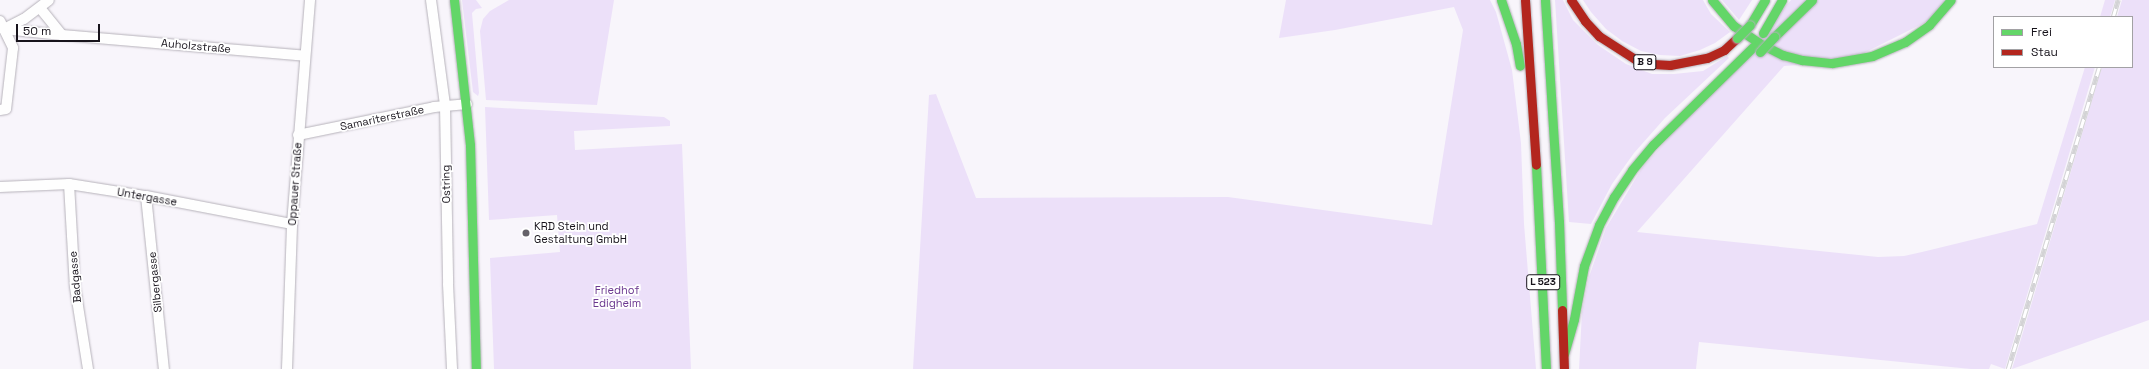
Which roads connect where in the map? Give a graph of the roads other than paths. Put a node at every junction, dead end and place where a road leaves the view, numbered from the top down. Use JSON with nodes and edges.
{"nodes":[{"id":1,"x":49,"y":0,"type":"edge"},
{"id":2,"x":310,"y":0,"type":"edge"},
{"id":3,"x":430,"y":0,"type":"edge"},
{"id":4,"x":454,"y":0,"type":"edge"},
{"id":5,"x":1501,"y":0,"type":"edge"},
{"id":6,"x":1525,"y":0,"type":"edge"},
{"id":7,"x":1545,"y":0,"type":"edge"},
{"id":8,"x":1571,"y":0,"type":"edge"},
{"id":9,"x":1712,"y":0,"type":"edge"},
{"id":10,"x":1765,"y":0,"type":"edge"},
{"id":11,"x":1782,"y":0,"type":"edge"},
{"id":12,"x":1812,"y":0,"type":"edge"},
{"id":13,"x":1951,"y":0,"type":"edge"},
{"id":14,"x":40,"y":8,"type":"junction"},
{"id":15,"x":1,"y":26,"type":"edge"},
{"id":16,"x":59,"y":34,"type":"junction"},
{"id":17,"x":1756,"y":49,"type":"junction"},
{"id":18,"x":305,"y":56,"type":"junction"},
{"id":19,"x":11,"y":70,"type":"junction"},
{"id":20,"x":0,"y":75,"type":"edge"},
{"id":21,"x":467,"y":104,"type":"junction"},
{"id":22,"x":445,"y":105,"type":"junction"},
{"id":23,"x":0,"y":110,"type":"edge"},
{"id":24,"x":1534,"y":120,"type":"junction"},
{"id":25,"x":298,"y":135,"type":"junction"},
{"id":26,"x":69,"y":184,"type":"junction"},
{"id":27,"x":0,"y":187,"type":"edge"},
{"id":28,"x":146,"y":196,"type":"junction"},
{"id":29,"x":292,"y":224,"type":"junction"},
{"id":30,"x":1564,"y":354,"type":"junction"},
{"id":31,"x":88,"y":369,"type":"edge"},
{"id":32,"x":164,"y":369,"type":"edge"},
{"id":33,"x":287,"y":369,"type":"edge"},
{"id":34,"x":452,"y":369,"type":"edge"},
{"id":35,"x":476,"y":369,"type":"edge"},
{"id":36,"x":1546,"y":369,"type":"edge"},
{"id":37,"x":1564,"y":369,"type":"edge"}],
"edges":[{"from":1,"to":14,"type":"street"},
{"from":2,"to":18,"type":"street","name":"Oppauer Straße"},
{"from":3,"to":22,"type":"street","name":"Ostring"},
{"from":4,"to":21,"type":"main road"},
{"from":5,"to":24,"type":"main road"},
{"from":6,"to":24,"type":"main road"},
{"from":7,"to":30,"type":"main road"},
{"from":8,"to":10,"type":"main road","number":"B 9","bridge":true},
{"from":9,"to":13,"type":"main road"},
{"from":11,"to":17,"type":"main road"},
{"from":12,"to":17,"type":"main road","bridge":true},
{"from":14,"to":15,"type":"street"},
{"from":14,"to":16,"type":"street"},
{"from":15,"to":16,"type":"street","name":"Auholzstraße"},
{"from":15,"to":19,"type":"street"},
{"from":16,"to":18,"type":"street","name":"Auholzstraße"},
{"from":17,"to":30,"type":"main road"},
{"from":18,"to":25,"type":"street","name":"Oppauer Straße"},
{"from":19,"to":20,"type":"street"},
{"from":19,"to":23,"type":"street"},
{"from":21,"to":22,"type":"street","name":"Samariterstraße"},
{"from":21,"to":35,"type":"main road"},
{"from":22,"to":25,"type":"street","name":"Samariterstraße"},
{"from":22,"to":34,"type":"street","name":"Ostring"},
{"from":24,"to":36,"type":"main road","number":"L 523"},
{"from":25,"to":29,"type":"street","name":"Oppauer Straße"},
{"from":26,"to":27,"type":"street","name":"Untergasse"},
{"from":26,"to":28,"type":"street","name":"Untergasse"},
{"from":26,"to":31,"type":"street","name":"Badgasse"},
{"from":28,"to":29,"type":"street","name":"Untergasse"},
{"from":28,"to":32,"type":"street","name":"Silbergasse"},
{"from":29,"to":33,"type":"street","name":"Oppauer Straße"},
{"from":30,"to":37,"type":"main road"}]}
